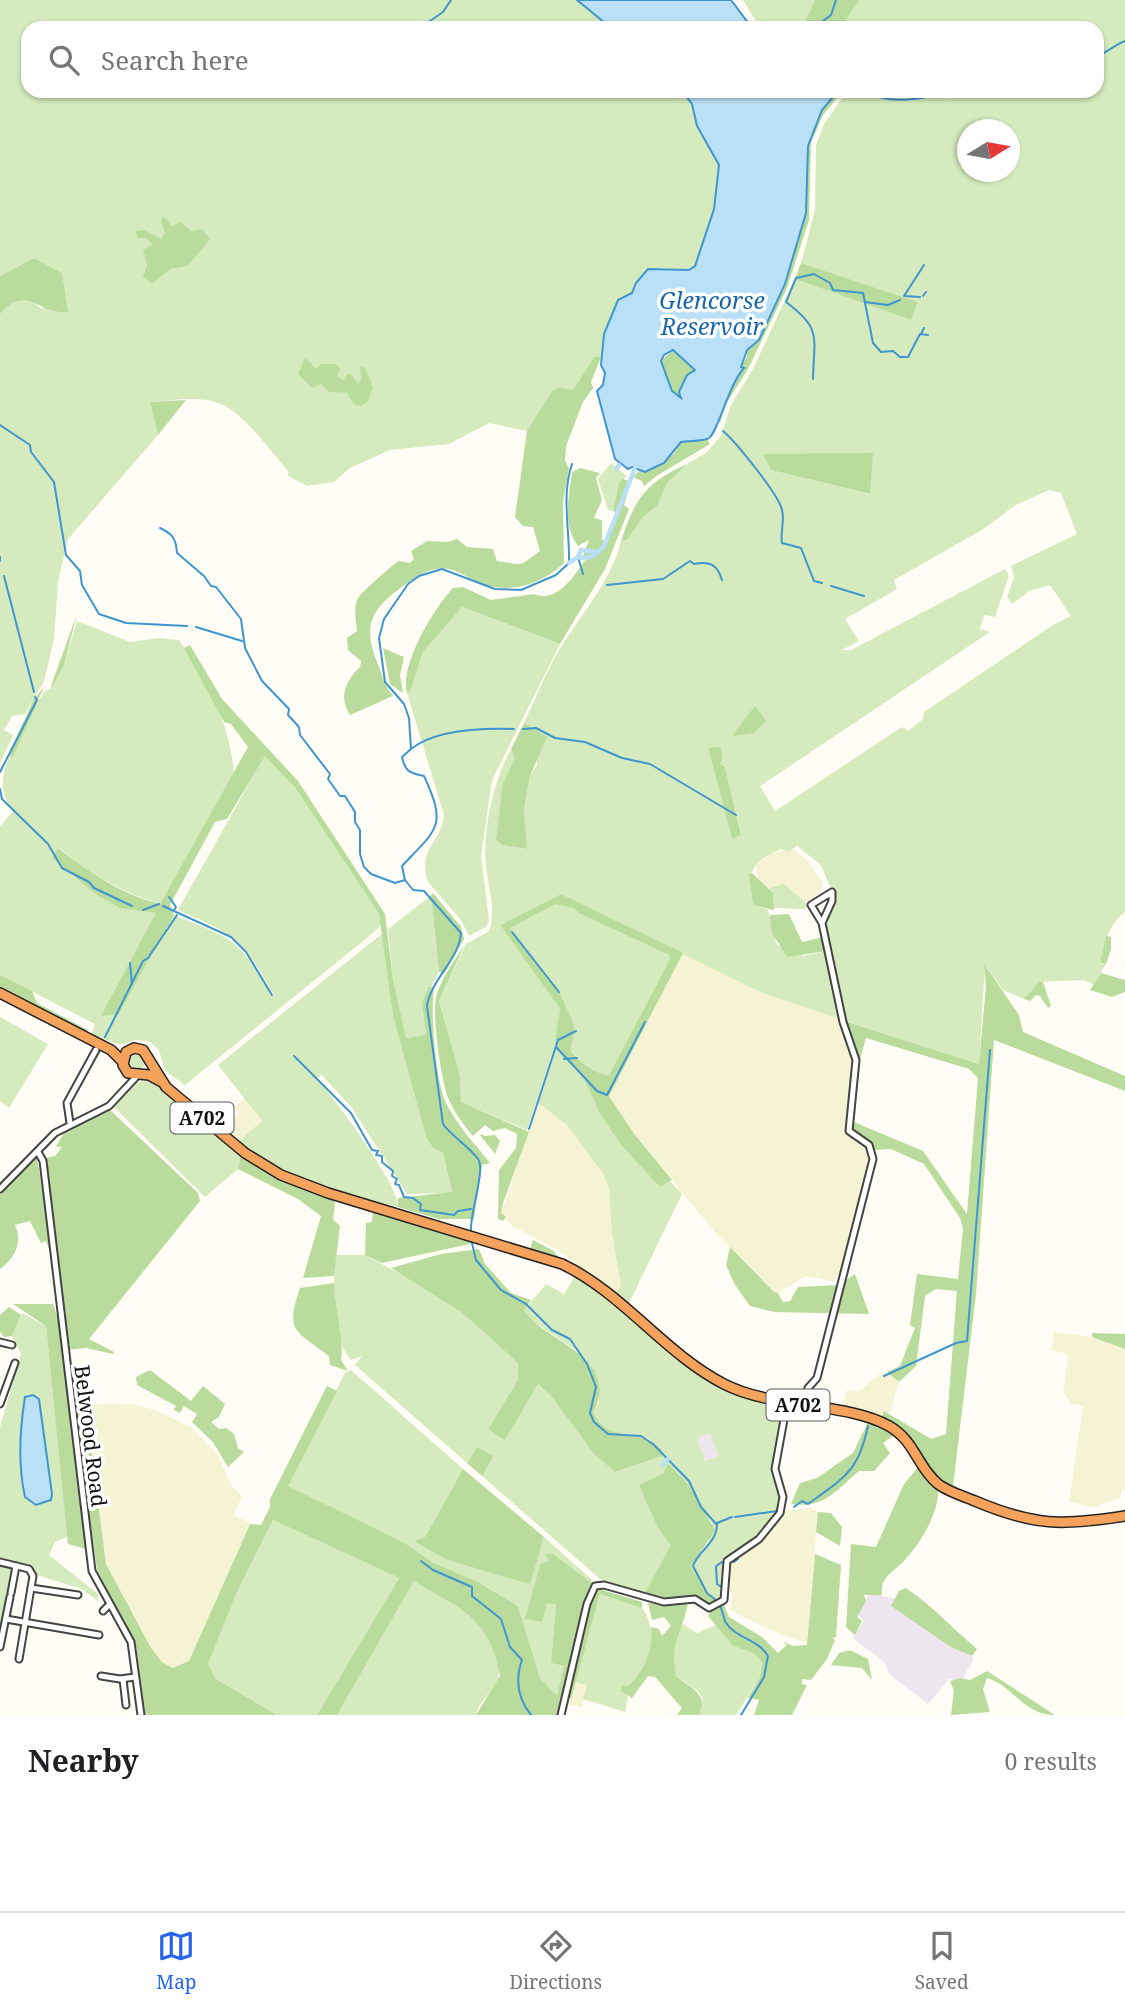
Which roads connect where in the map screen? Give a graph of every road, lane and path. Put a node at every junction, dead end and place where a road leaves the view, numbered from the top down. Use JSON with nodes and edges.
{"nodes":[{"id":1,"x":822,"y":923,"type":"junction"},
{"id":2,"x":0,"y":993,"type":"edge"},
{"id":3,"x":96,"y":1050,"type":"dead end"},
{"id":4,"x":124,"y":1061,"type":"junction"},
{"id":5,"x":150,"y":1061,"type":"junction"},
{"id":6,"x":139,"y":1075,"type":"junction"},
{"id":7,"x":162,"y":1082,"type":"junction"},
{"id":8,"x":122,"y":1091,"type":"junction"},
{"id":9,"x":70,"y":1123,"type":"junction"},
{"id":10,"x":38,"y":1152,"type":"junction"},
{"id":11,"x":0,"y":1189,"type":"edge"},
{"id":12,"x":0,"y":1342,"type":"edge"},
{"id":13,"x":12,"y":1345,"type":"dead end"},
{"id":14,"x":15,"y":1363,"type":"dead end"},
{"id":15,"x":2,"y":1392,"type":"edge"},
{"id":16,"x":787,"y":1403,"type":"junction"},
{"id":17,"x":0,"y":1404,"type":"edge"},
{"id":18,"x":803,"y":1406,"type":"junction"},
{"id":19,"x":1125,"y":1517,"type":"edge"},
{"id":20,"x":0,"y":1562,"type":"edge"},
{"id":21,"x":19,"y":1566,"type":"junction"},
{"id":22,"x":31,"y":1588,"type":"junction"},
{"id":23,"x":75,"y":1593,"type":"dead end"},
{"id":24,"x":110,"y":1604,"type":"junction"},
{"id":25,"x":103,"y":1611,"type":"dead end"},
{"id":26,"x":6,"y":1619,"type":"junction"},
{"id":27,"x":25,"y":1622,"type":"junction"},
{"id":28,"x":99,"y":1635,"type":"dead end"},
{"id":29,"x":0,"y":1647,"type":"edge"},
{"id":30,"x":19,"y":1659,"type":"dead end"},
{"id":31,"x":101,"y":1676,"type":"dead end"},
{"id":32,"x":135,"y":1677,"type":"junction"},
{"id":33,"x":123,"y":1679,"type":"junction"},
{"id":34,"x":126,"y":1705,"type":"dead end"},
{"id":35,"x":141,"y":1715,"type":"edge"},
{"id":36,"x":561,"y":1715,"type":"edge"}],
"edges":[{"from":1,"to":1,"type":"street"},
{"from":1,"to":18,"type":"street"},
{"from":2,"to":4,"type":"highway","number":"A702"},
{"from":3,"to":9,"type":"street"},
{"from":4,"to":5,"type":"highway","number":"A702"},
{"from":4,"to":6,"type":"highway","number":"A702"},
{"from":4,"to":8,"type":"street"},
{"from":5,"to":6,"type":"highway"},
{"from":5,"to":7,"type":"highway","number":"A702"},
{"from":6,"to":7,"type":"highway","number":"A702"},
{"from":6,"to":8,"type":"street"},
{"from":7,"to":16,"type":"highway","number":"A702"},
{"from":8,"to":9,"type":"street"},
{"from":9,"to":10,"type":"street"},
{"from":10,"to":11,"type":"street"},
{"from":10,"to":24,"type":"street","name":"Belwood Road"},
{"from":12,"to":13,"type":"street"},
{"from":14,"to":15,"type":"street"},
{"from":15,"to":17,"type":"street"},
{"from":16,"to":18,"type":"highway","number":"A702"},
{"from":16,"to":36,"type":"street"},
{"from":18,"to":19,"type":"highway","number":"A702"},
{"from":20,"to":21,"type":"street"},
{"from":21,"to":22,"type":"street"},
{"from":21,"to":26,"type":"street"},
{"from":22,"to":23,"type":"street"},
{"from":22,"to":27,"type":"street"},
{"from":24,"to":25,"type":"street"},
{"from":24,"to":32,"type":"street","name":"Belwood Road"},
{"from":26,"to":27,"type":"street"},
{"from":26,"to":29,"type":"street"},
{"from":27,"to":28,"type":"street"},
{"from":27,"to":30,"type":"street"},
{"from":31,"to":33,"type":"street"},
{"from":32,"to":33,"type":"street"},
{"from":32,"to":35,"type":"street","name":"Belwood Road"},
{"from":33,"to":34,"type":"street"}]}
